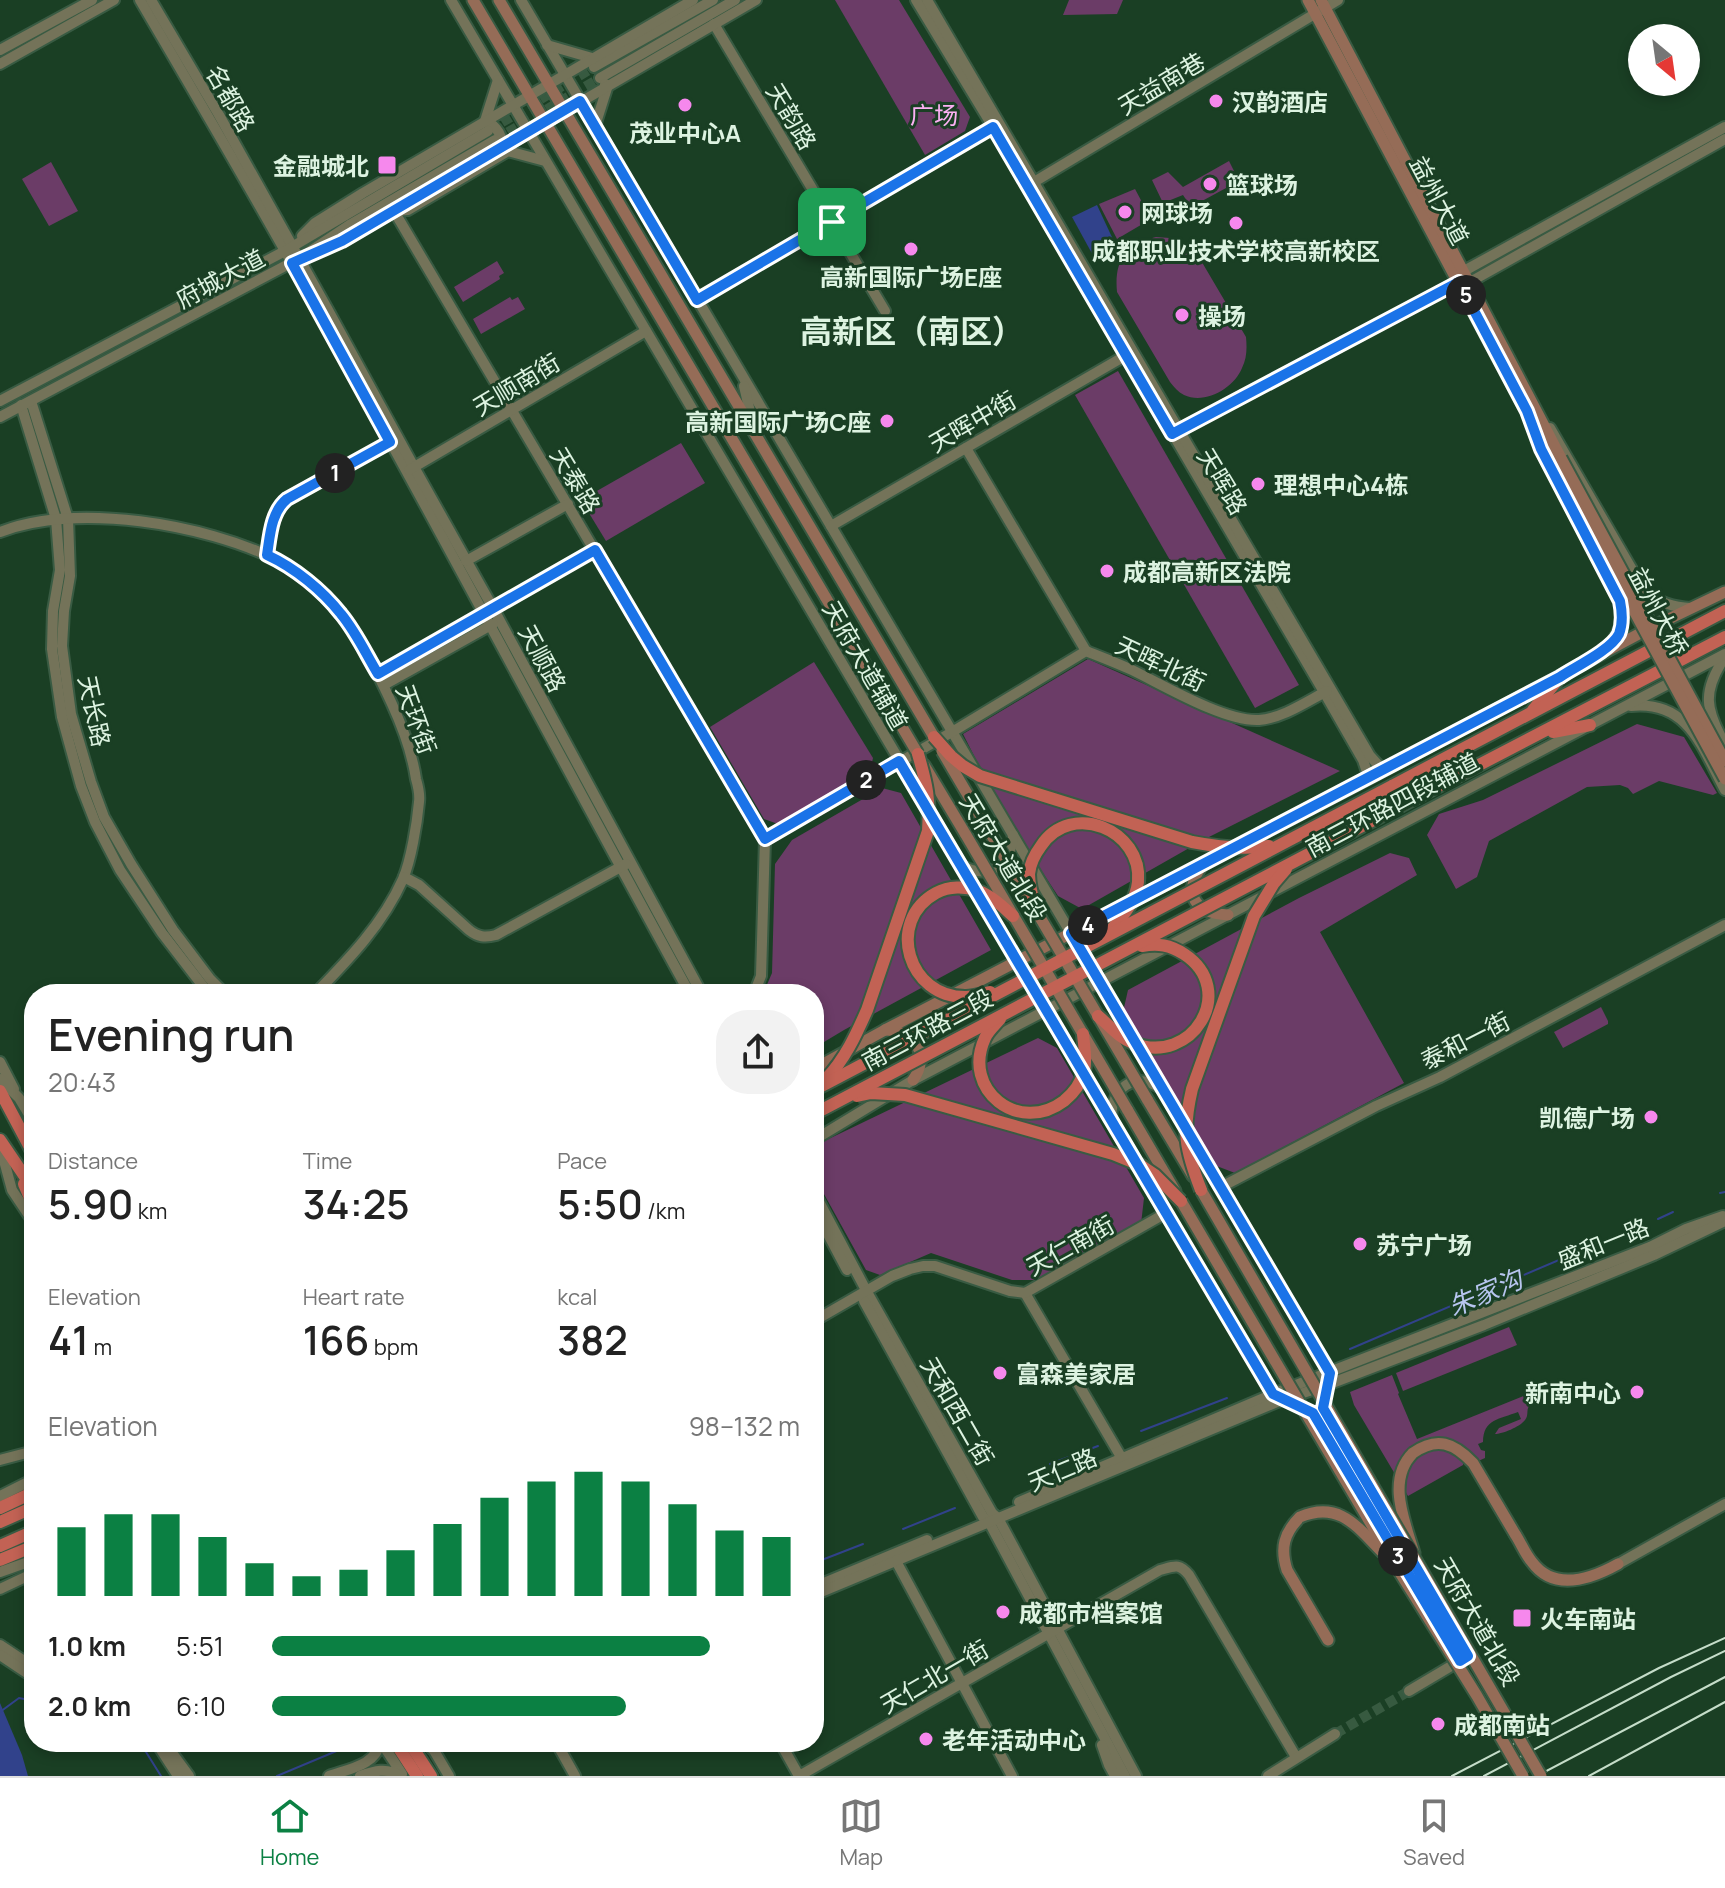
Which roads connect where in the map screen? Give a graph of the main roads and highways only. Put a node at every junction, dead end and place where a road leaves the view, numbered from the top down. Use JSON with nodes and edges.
{"nodes":[{"id":1,"x":473,"y":0,"type":"edge"},
{"id":2,"x":499,"y":0,"type":"edge"},
{"id":3,"x":1308,"y":0,"type":"edge"},
{"id":4,"x":1320,"y":7,"type":"edge"},
{"id":5,"x":1558,"y":461,"type":"junction"},
{"id":6,"x":1725,"y":592,"type":"edge"},
{"id":7,"x":1725,"y":611,"type":"edge"},
{"id":8,"x":1725,"y":637,"type":"edge"},
{"id":9,"x":1560,"y":677,"type":"junction"},
{"id":10,"x":1529,"y":716,"type":"junction"},
{"id":11,"x":1590,"y":725,"type":"road end"},
{"id":12,"x":1538,"y":735,"type":"junction"},
{"id":13,"x":934,"y":737,"type":"junction"},
{"id":14,"x":918,"y":754,"type":"junction"},
{"id":15,"x":1725,"y":761,"type":"edge"},
{"id":16,"x":1725,"y":779,"type":"edge"},
{"id":17,"x":1280,"y":845,"type":"junction"},
{"id":18,"x":1292,"y":863,"type":"junction"},
{"id":19,"x":1203,"y":865,"type":"junction"},
{"id":20,"x":1036,"y":910,"type":"junction"},
{"id":21,"x":1228,"y":915,"type":"road end"},
{"id":22,"x":1013,"y":916,"type":"junction"},
{"id":23,"x":1105,"y":937,"type":"junction"},
{"id":24,"x":1129,"y":948,"type":"junction"},
{"id":25,"x":1005,"y":989,"type":"junction"},
{"id":26,"x":1006,"y":1013,"type":"junction"},
{"id":27,"x":1098,"y":1016,"type":"junction"},
{"id":28,"x":885,"y":1030,"type":"junction"},
{"id":29,"x":1083,"y":1034,"type":"junction"},
{"id":30,"x":824,"y":1064,"type":"edge"},
{"id":31,"x":824,"y":1079,"type":"edge"},
{"id":32,"x":913,"y":1080,"type":"road end"},
{"id":33,"x":824,"y":1084,"type":"edge"},
{"id":34,"x":0,"y":1091,"type":"edge"},
{"id":35,"x":842,"y":1099,"type":"junction"},
{"id":36,"x":824,"y":1109,"type":"edge"},
{"id":37,"x":24,"y":1135,"type":"edge"},
{"id":38,"x":0,"y":1143,"type":"edge"},
{"id":39,"x":11,"y":1156,"type":"junction"},
{"id":40,"x":24,"y":1175,"type":"edge"},
{"id":41,"x":24,"y":1185,"type":"edge"},
{"id":42,"x":1201,"y":1190,"type":"junction"},
{"id":43,"x":1181,"y":1201,"type":"junction"},
{"id":44,"x":24,"y":1497,"type":"edge"},
{"id":45,"x":0,"y":1508,"type":"edge"},
{"id":46,"x":24,"y":1511,"type":"edge"},
{"id":47,"x":0,"y":1522,"type":"edge"},
{"id":48,"x":24,"y":1535,"type":"edge"},
{"id":49,"x":0,"y":1546,"type":"edge"},
{"id":50,"x":24,"y":1550,"type":"edge"},
{"id":51,"x":1414,"y":1554,"type":"junction"},
{"id":52,"x":0,"y":1560,"type":"edge"},
{"id":53,"x":1394,"y":1563,"type":"junction"},
{"id":54,"x":1618,"y":1564,"type":"road end"},
{"id":55,"x":1328,"y":1640,"type":"dead end"},
{"id":56,"x":401,"y":1752,"type":"edge"},
{"id":57,"x":415,"y":1752,"type":"edge"},
{"id":58,"x":417,"y":1776,"type":"edge"},
{"id":59,"x":431,"y":1776,"type":"edge"},
{"id":60,"x":1523,"y":1776,"type":"edge"},
{"id":61,"x":1541,"y":1776,"type":"edge"}],
"edges":[{"from":1,"to":14,"type":"main road","name":"天府大道北段","bridge":true},
{"from":2,"to":13,"type":"main road","name":"天府大道北段"},
{"from":3,"to":4,"type":"main road","name":"益州大道"},
{"from":4,"to":5,"type":"main road","name":"益州大道"},
{"from":5,"to":15,"type":"main road","name":"益州大桥","bridge":true},
{"from":5,"to":16,"type":"main road","name":"益州大桥","bridge":true},
{"from":6,"to":9,"type":"main road","name":"南三环路四段辅道"},
{"from":7,"to":10,"type":"highway","name":"南三环路三段"},
{"from":8,"to":12,"type":"highway","name":"南三环路三段"},
{"from":9,"to":10,"type":"highway"},
{"from":9,"to":19,"type":"main road","name":"南三环路四段辅道"},
{"from":10,"to":17,"type":"highway","name":"南三环路三段","bridge":true},
{"from":11,"to":12,"type":"highway"},
{"from":12,"to":18,"type":"highway","name":"南三环路三段","bridge":true},
{"from":13,"to":17,"type":"highway","bridge":true},
{"from":13,"to":20,"type":"main road","name":"天府大道北段","bridge":true},
{"from":14,"to":22,"type":"main road","name":"天府大道北段","bridge":true},
{"from":14,"to":31,"type":"highway","bridge":true},
{"from":17,"to":23,"type":"highway","name":"南三环路三段","bridge":true},
{"from":18,"to":24,"type":"highway","name":"南三环路三段","bridge":true},
{"from":18,"to":42,"type":"highway","bridge":true},
{"from":19,"to":21,"type":"main road"},
{"from":19,"to":28,"type":"main road","name":"南三环路四段辅道"},
{"from":20,"to":23,"type":"highway","bridge":true},
{"from":20,"to":27,"type":"main road","name":"天府大道北段","bridge":true},
{"from":22,"to":25,"type":"highway","bridge":true},
{"from":22,"to":29,"type":"main road","name":"天府大道北段","bridge":true},
{"from":23,"to":25,"type":"highway","name":"南三环路三段","bridge":true},
{"from":24,"to":26,"type":"highway","name":"南三环路三段","bridge":true},
{"from":24,"to":27,"type":"highway","bridge":true},
{"from":25,"to":33,"type":"highway","name":"南三环路三段","bridge":true},
{"from":26,"to":29,"type":"highway","bridge":true},
{"from":26,"to":35,"type":"highway","name":"南三环路三段","bridge":true},
{"from":27,"to":42,"type":"main road","name":"天府大道北段","bridge":true},
{"from":28,"to":30,"type":"main road","name":"南三环路四段辅道"},
{"from":28,"to":32,"type":"main road"},
{"from":29,"to":43,"type":"main road","name":"天府大道北段","bridge":true},
{"from":34,"to":37,"type":"highway"},
{"from":35,"to":36,"type":"highway","name":"南三环路三段","bridge":true},
{"from":35,"to":43,"type":"highway","bridge":true},
{"from":38,"to":39,"type":"highway"},
{"from":39,"to":40,"type":"highway"},
{"from":39,"to":41,"type":"highway"},
{"from":42,"to":51,"type":"main road","name":"天府大道北段","bridge":true},
{"from":43,"to":53,"type":"main road","name":"天府大道北段","bridge":true},
{"from":44,"to":45,"type":"highway"},
{"from":46,"to":47,"type":"highway"},
{"from":48,"to":49,"type":"highway"},
{"from":50,"to":52,"type":"highway"},
{"from":51,"to":54,"type":"main road","bridge":true},
{"from":51,"to":61,"type":"main road","name":"天府大道北段","bridge":true},
{"from":53,"to":55,"type":"main road","bridge":true},
{"from":53,"to":60,"type":"main road","name":"天府大道北段","bridge":true},
{"from":56,"to":58,"type":"highway"},
{"from":57,"to":59,"type":"highway"}]}
